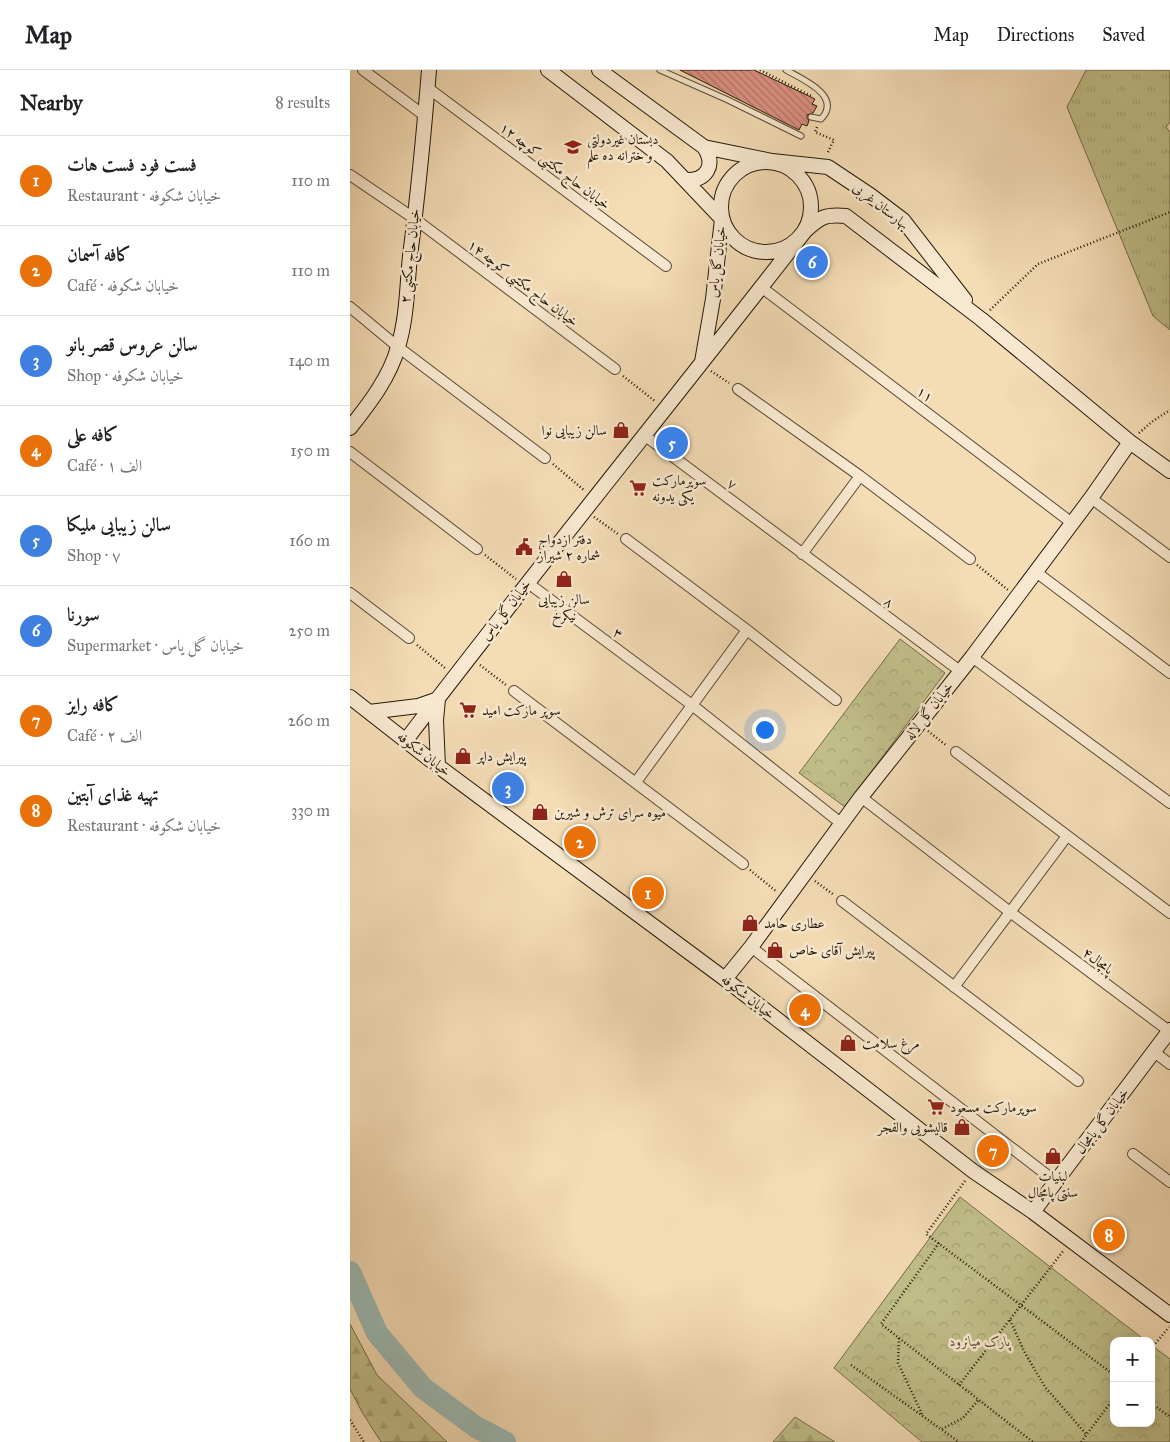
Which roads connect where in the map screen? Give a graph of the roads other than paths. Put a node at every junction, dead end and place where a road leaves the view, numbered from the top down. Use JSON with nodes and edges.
{"nodes":[{"id":1,"x":363,"y":70,"type":"edge"},
{"id":2,"x":429,"y":70,"type":"edge"},
{"id":3,"x":548,"y":70,"type":"edge"},
{"id":4,"x":599,"y":70,"type":"edge"},
{"id":5,"x":660,"y":70,"type":"edge"},
{"id":6,"x":786,"y":70,"type":"edge"},
{"id":7,"x":428,"y":88,"type":"junction"},
{"id":8,"x":425,"y":116,"type":"junction"},
{"id":9,"x":811,"y":117,"type":"dead end"},
{"id":10,"x":801,"y":136,"type":"dead end"},
{"id":11,"x":704,"y":147,"type":"junction"},
{"id":12,"x":772,"y":161,"type":"junction"},
{"id":13,"x":350,"y":175,"type":"edge"},
{"id":14,"x":685,"y":180,"type":"junction"},
{"id":15,"x":415,"y":219,"type":"junction"},
{"id":16,"x":722,"y":219,"type":"junction"},
{"id":17,"x":805,"y":231,"type":"junction"},
{"id":18,"x":666,"y":266,"type":"dead end"},
{"id":19,"x":761,"y":287,"type":"junction"},
{"id":20,"x":350,"y":308,"type":"edge"},
{"id":21,"x":981,"y":319,"type":"junction"},
{"id":22,"x":398,"y":347,"type":"junction"},
{"id":23,"x":701,"y":365,"type":"junction"},
{"id":24,"x":615,"y":369,"type":"road end"},
{"id":25,"x":738,"y":389,"type":"road end"},
{"id":26,"x":351,"y":424,"type":"edge"},
{"id":27,"x":644,"y":435,"type":"junction"},
{"id":28,"x":1130,"y":442,"type":"junction"},
{"id":29,"x":350,"y":452,"type":"edge"},
{"id":30,"x":545,"y":458,"type":"road end"},
{"id":31,"x":1170,"y":471,"type":"edge"},
{"id":32,"x":860,"y":476,"type":"junction"},
{"id":33,"x":1090,"y":498,"type":"junction"},
{"id":34,"x":1072,"y":523,"type":"junction"},
{"id":35,"x":626,"y":539,"type":"road end"},
{"id":36,"x":477,"y":549,"type":"road end"},
{"id":37,"x":802,"y":554,"type":"junction"},
{"id":38,"x":1170,"y":558,"type":"edge"},
{"id":39,"x":970,"y":559,"type":"road end"},
{"id":40,"x":1036,"y":572,"type":"junction"},
{"id":41,"x":526,"y":585,"type":"junction"},
{"id":42,"x":350,"y":593,"type":"edge"},
{"id":43,"x":747,"y":630,"type":"junction"},
{"id":44,"x":409,"y":638,"type":"road end"},
{"id":45,"x":972,"y":657,"type":"junction"},
{"id":46,"x":960,"y":671,"type":"junction"},
{"id":47,"x":1170,"y":673,"type":"edge"},
{"id":48,"x":514,"y":691,"type":"road end"},
{"id":49,"x":350,"y":697,"type":"edge"},
{"id":50,"x":438,"y":699,"type":"junction"},
{"id":51,"x":836,"y":700,"type":"dead end"},
{"id":52,"x":692,"y":705,"type":"junction"},
{"id":53,"x":369,"y":712,"type":"junction"},
{"id":54,"x":406,"y":740,"type":"junction"},
{"id":55,"x":956,"y":752,"type":"road end"},
{"id":56,"x":438,"y":766,"type":"junction"},
{"id":57,"x":636,"y":782,"type":"junction"},
{"id":58,"x":861,"y":797,"type":"junction"},
{"id":59,"x":1170,"y":803,"type":"edge"},
{"id":60,"x":842,"y":824,"type":"junction"},
{"id":61,"x":1067,"y":836,"type":"junction"},
{"id":62,"x":743,"y":864,"type":"road end"},
{"id":63,"x":842,"y":901,"type":"road end"},
{"id":64,"x":1010,"y":912,"type":"junction"},
{"id":65,"x":1170,"y":913,"type":"edge"},
{"id":66,"x":751,"y":947,"type":"junction"},
{"id":67,"x":725,"y":979,"type":"junction"},
{"id":68,"x":954,"y":987,"type":"junction"},
{"id":69,"x":1170,"y":1031,"type":"edge"},
{"id":70,"x":1154,"y":1052,"type":"junction"},
{"id":71,"x":1170,"y":1064,"type":"edge"},
{"id":72,"x":1078,"y":1081,"type":"dead end"},
{"id":73,"x":1133,"y":1154,"type":"dead end"},
{"id":74,"x":1056,"y":1182,"type":"junction"},
{"id":75,"x":1170,"y":1182,"type":"edge"},
{"id":76,"x":1033,"y":1212,"type":"junction"},
{"id":77,"x":1170,"y":1315,"type":"edge"}],
"edges":[{"from":1,"to":8,"type":"street"},
{"from":2,"to":7,"type":"street","name":"خیابان حاج مکتبی ۲"},
{"from":3,"to":14,"type":"street"},
{"from":4,"to":11,"type":"street"},
{"from":5,"to":10,"type":"lane"},
{"from":6,"to":9,"type":"lane"},
{"from":7,"to":8,"type":"street","name":"خیابان حاج مکتبی ۲"},
{"from":7,"to":18,"type":"street","name":"خیابان حاج مکتبی کوچه ۱۲"},
{"from":8,"to":15,"type":"street","name":"خیابان حاج مکتبی ۲"},
{"from":11,"to":12,"type":"street"},
{"from":11,"to":14,"type":"street"},
{"from":12,"to":16,"type":"street"},
{"from":12,"to":17,"type":"street"},
{"from":12,"to":21,"type":"street","name":"بهارستان غربی"},
{"from":13,"to":15,"type":"street","name":"خیابان حاج مکتبی کوچه ۱۴"},
{"from":14,"to":16,"type":"street"},
{"from":15,"to":22,"type":"street","name":"خیابان حاج مکتبی ۲"},
{"from":15,"to":24,"type":"street","name":"خیابان حاج مکتبی کوچه ۱۴"},
{"from":16,"to":17,"type":"street"},
{"from":16,"to":23,"type":"street","name":"خیابان گل یاس"},
{"from":17,"to":19,"type":"street","name":"خیابان گل یاس"},
{"from":17,"to":21,"type":"street","name":"بهارستان غربی"},
{"from":19,"to":23,"type":"street","name":"خیابان گل یاس"},
{"from":19,"to":34,"type":"street","name":"۱۱"},
{"from":20,"to":22,"type":"street"},
{"from":21,"to":28,"type":"street","name":"بهارستان غربی"},
{"from":22,"to":26,"type":"street","name":"خیابان حاج مکتبی ۲"},
{"from":22,"to":30,"type":"street"},
{"from":23,"to":27,"type":"street","name":"خیابان گل یاس"},
{"from":25,"to":32,"type":"street"},
{"from":27,"to":37,"type":"street","name":"۷"},
{"from":27,"to":41,"type":"street","name":"خیابان گل یاس"},
{"from":28,"to":31,"type":"street","name":"بهارستان غربی"},
{"from":28,"to":33,"type":"street","name":"خیابان گل لاله"},
{"from":29,"to":36,"type":"street"},
{"from":32,"to":37,"type":"street"},
{"from":32,"to":39,"type":"street"},
{"from":33,"to":34,"type":"street","name":"خیابان گل لاله"},
{"from":33,"to":38,"type":"street"},
{"from":34,"to":40,"type":"street","name":"خیابان گل لاله"},
{"from":35,"to":43,"type":"street"},
{"from":37,"to":46,"type":"street","name":"۸"},
{"from":40,"to":45,"type":"street","name":"خیابان گل لاله"},
{"from":40,"to":47,"type":"street"},
{"from":41,"to":50,"type":"street","name":"خیابان گل یاس"},
{"from":41,"to":52,"type":"street","name":"۳"},
{"from":42,"to":44,"type":"street"},
{"from":43,"to":51,"type":"street"},
{"from":43,"to":52,"type":"street"},
{"from":45,"to":46,"type":"street","name":"خیابان گل لاله"},
{"from":45,"to":59,"type":"street"},
{"from":46,"to":58,"type":"street","name":"خیابان گل لاله"},
{"from":48,"to":57,"type":"street"},
{"from":49,"to":53,"type":"street","name":"خیابان شکوفه"},
{"from":50,"to":53,"type":"street"},
{"from":50,"to":54,"type":"street","name":"خیابان گل یاس"},
{"from":50,"to":56,"type":"street"},
{"from":52,"to":57,"type":"street"},
{"from":52,"to":60,"type":"street","name":"۳"},
{"from":53,"to":54,"type":"street","name":"خیابان شکوفه"},
{"from":54,"to":56,"type":"street","name":"خیابان شکوفه"},
{"from":55,"to":61,"type":"street"},
{"from":56,"to":67,"type":"street","name":"خیابان شکوفه"},
{"from":57,"to":62,"type":"street"},
{"from":58,"to":60,"type":"street","name":"خیابان گل لاله"},
{"from":58,"to":64,"type":"street"},
{"from":60,"to":66,"type":"street","name":"خیابان گل لاله"},
{"from":61,"to":64,"type":"street"},
{"from":61,"to":65,"type":"street"},
{"from":63,"to":68,"type":"street"},
{"from":64,"to":68,"type":"street"},
{"from":64,"to":69,"type":"street","name":"پامچال۴"},
{"from":66,"to":67,"type":"street","name":"خیابان گل لاله"},
{"from":66,"to":74,"type":"street"},
{"from":67,"to":76,"type":"street","name":"خیابان شکوفه"},
{"from":68,"to":72,"type":"street"},
{"from":69,"to":70,"type":"street","name":"خیابان گل پامچال"},
{"from":70,"to":71,"type":"street"},
{"from":70,"to":74,"type":"street","name":"خیابان گل پامچال"},
{"from":73,"to":75,"type":"street"},
{"from":74,"to":76,"type":"street","name":"خیابان گل پامچال"},
{"from":76,"to":77,"type":"street","name":"خیابان شکوفه"}]}
